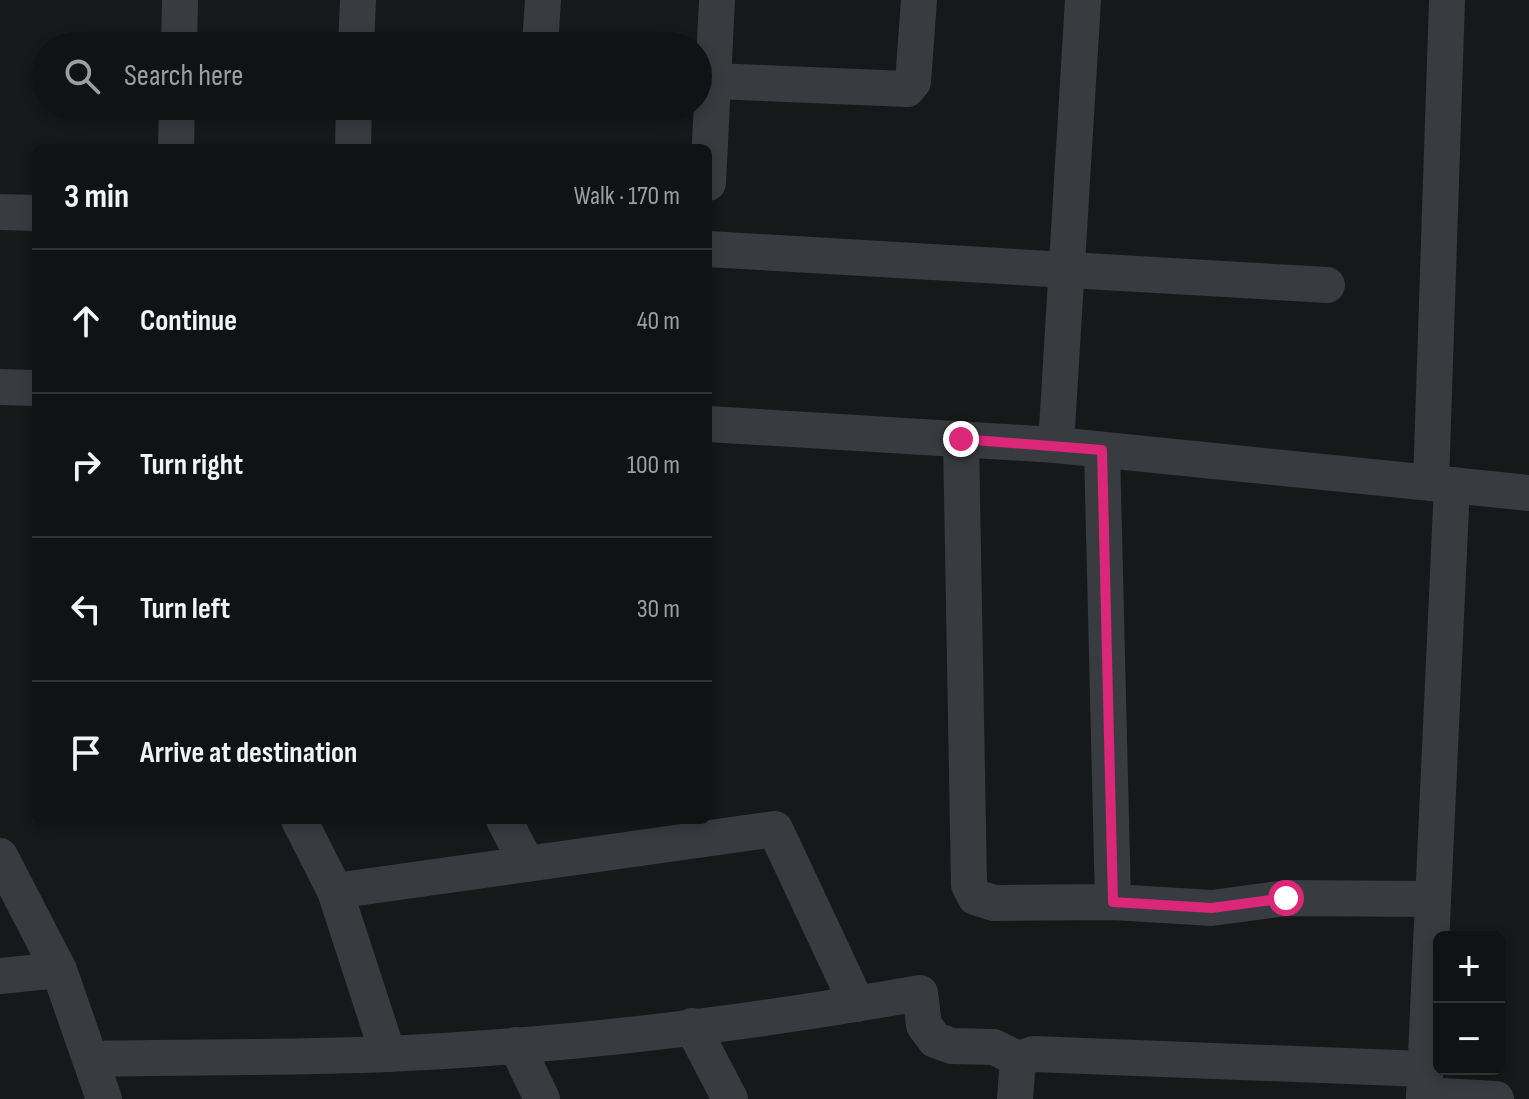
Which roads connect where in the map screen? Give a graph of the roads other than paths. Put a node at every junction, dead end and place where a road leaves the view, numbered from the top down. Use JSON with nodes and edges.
{"nodes":[{"id":1,"x":180,"y":0,"type":"edge"},
{"id":2,"x":358,"y":0,"type":"edge"},
{"id":3,"x":543,"y":0,"type":"edge"},
{"id":4,"x":717,"y":0,"type":"edge"},
{"id":5,"x":919,"y":0,"type":"edge"},
{"id":6,"x":1083,"y":0,"type":"edge"},
{"id":7,"x":1447,"y":0,"type":"edge"},
{"id":8,"x":179,"y":32,"type":"edge"},
{"id":9,"x":357,"y":32,"type":"edge"},
{"id":10,"x":541,"y":32,"type":"edge"},
{"id":11,"x":713,"y":81,"type":"junction"},
{"id":12,"x":712,"y":101,"type":"edge"},
{"id":13,"x":177,"y":120,"type":"edge"},
{"id":14,"x":354,"y":120,"type":"edge"},
{"id":15,"x":711,"y":120,"type":"edge"},
{"id":16,"x":176,"y":144,"type":"edge"},
{"id":17,"x":353,"y":144,"type":"edge"},
{"id":18,"x":710,"y":144,"type":"edge"},
{"id":19,"x":0,"y":212,"type":"edge"},
{"id":20,"x":32,"y":213,"type":"edge"},
{"id":21,"x":712,"y":249,"type":"edge"},
{"id":22,"x":1067,"y":270,"type":"junction"},
{"id":23,"x":1327,"y":285,"type":"dead end"},
{"id":24,"x":0,"y":387,"type":"edge"},
{"id":25,"x":32,"y":388,"type":"edge"},
{"id":26,"x":712,"y":424,"type":"edge"},
{"id":27,"x":961,"y":439,"type":"junction"},
{"id":28,"x":1056,"y":445,"type":"junction"},
{"id":29,"x":1102,"y":450,"type":"junction"},
{"id":30,"x":1442,"y":484,"type":"junction"},
{"id":31,"x":1529,"y":493,"type":"edge"},
{"id":32,"x":301,"y":824,"type":"edge"},
{"id":33,"x":506,"y":824,"type":"edge"},
{"id":34,"x":0,"y":856,"type":"edge"},
{"id":35,"x":527,"y":864,"type":"junction"},
{"id":36,"x":335,"y":891,"type":"junction"},
{"id":37,"x":1432,"y":899,"type":"junction"},
{"id":38,"x":1113,"y":902,"type":"junction"},
{"id":39,"x":59,"y":970,"type":"junction"},
{"id":40,"x":0,"y":976,"type":"edge"},
{"id":41,"x":857,"y":1004,"type":"junction"},
{"id":42,"x":692,"y":1026,"type":"junction"},
{"id":43,"x":516,"y":1045,"type":"junction"},
{"id":44,"x":388,"y":1054,"type":"junction"},
{"id":45,"x":90,"y":1059,"type":"junction"},
{"id":46,"x":1018,"y":1059,"type":"junction"},
{"id":47,"x":1424,"y":1087,"type":"edge"},
{"id":48,"x":104,"y":1099,"type":"edge"},
{"id":49,"x":542,"y":1099,"type":"edge"},
{"id":50,"x":730,"y":1099,"type":"edge"},
{"id":51,"x":1015,"y":1099,"type":"edge"},
{"id":52,"x":1496,"y":1099,"type":"edge"}],
"edges":[{"from":1,"to":8,"type":"street"},
{"from":2,"to":9,"type":"street"},
{"from":3,"to":10,"type":"street"},
{"from":4,"to":11,"type":"street"},
{"from":5,"to":11,"type":"street"},
{"from":6,"to":22,"type":"street"},
{"from":7,"to":30,"type":"street"},
{"from":11,"to":12,"type":"street"},
{"from":13,"to":16,"type":"street"},
{"from":14,"to":17,"type":"street"},
{"from":15,"to":18,"type":"street"},
{"from":19,"to":20,"type":"street"},
{"from":21,"to":22,"type":"street"},
{"from":22,"to":23,"type":"street"},
{"from":22,"to":28,"type":"street"},
{"from":24,"to":25,"type":"street"},
{"from":26,"to":27,"type":"street"},
{"from":27,"to":28,"type":"street"},
{"from":27,"to":38,"type":"street"},
{"from":28,"to":29,"type":"street"},
{"from":29,"to":30,"type":"street"},
{"from":29,"to":38,"type":"street"},
{"from":30,"to":31,"type":"street"},
{"from":30,"to":37,"type":"street"},
{"from":32,"to":36,"type":"street"},
{"from":33,"to":35,"type":"street"},
{"from":34,"to":39,"type":"street"},
{"from":35,"to":36,"type":"street"},
{"from":35,"to":41,"type":"street"},
{"from":36,"to":44,"type":"street"},
{"from":37,"to":38,"type":"street"},
{"from":37,"to":47,"type":"street"},
{"from":39,"to":40,"type":"street"},
{"from":39,"to":45,"type":"street"},
{"from":41,"to":42,"type":"street"},
{"from":41,"to":46,"type":"street"},
{"from":42,"to":43,"type":"street"},
{"from":42,"to":50,"type":"street"},
{"from":43,"to":44,"type":"street"},
{"from":43,"to":49,"type":"street"},
{"from":44,"to":45,"type":"street"},
{"from":45,"to":48,"type":"street"},
{"from":46,"to":47,"type":"street"},
{"from":46,"to":51,"type":"street"},
{"from":47,"to":52,"type":"street"}]}
